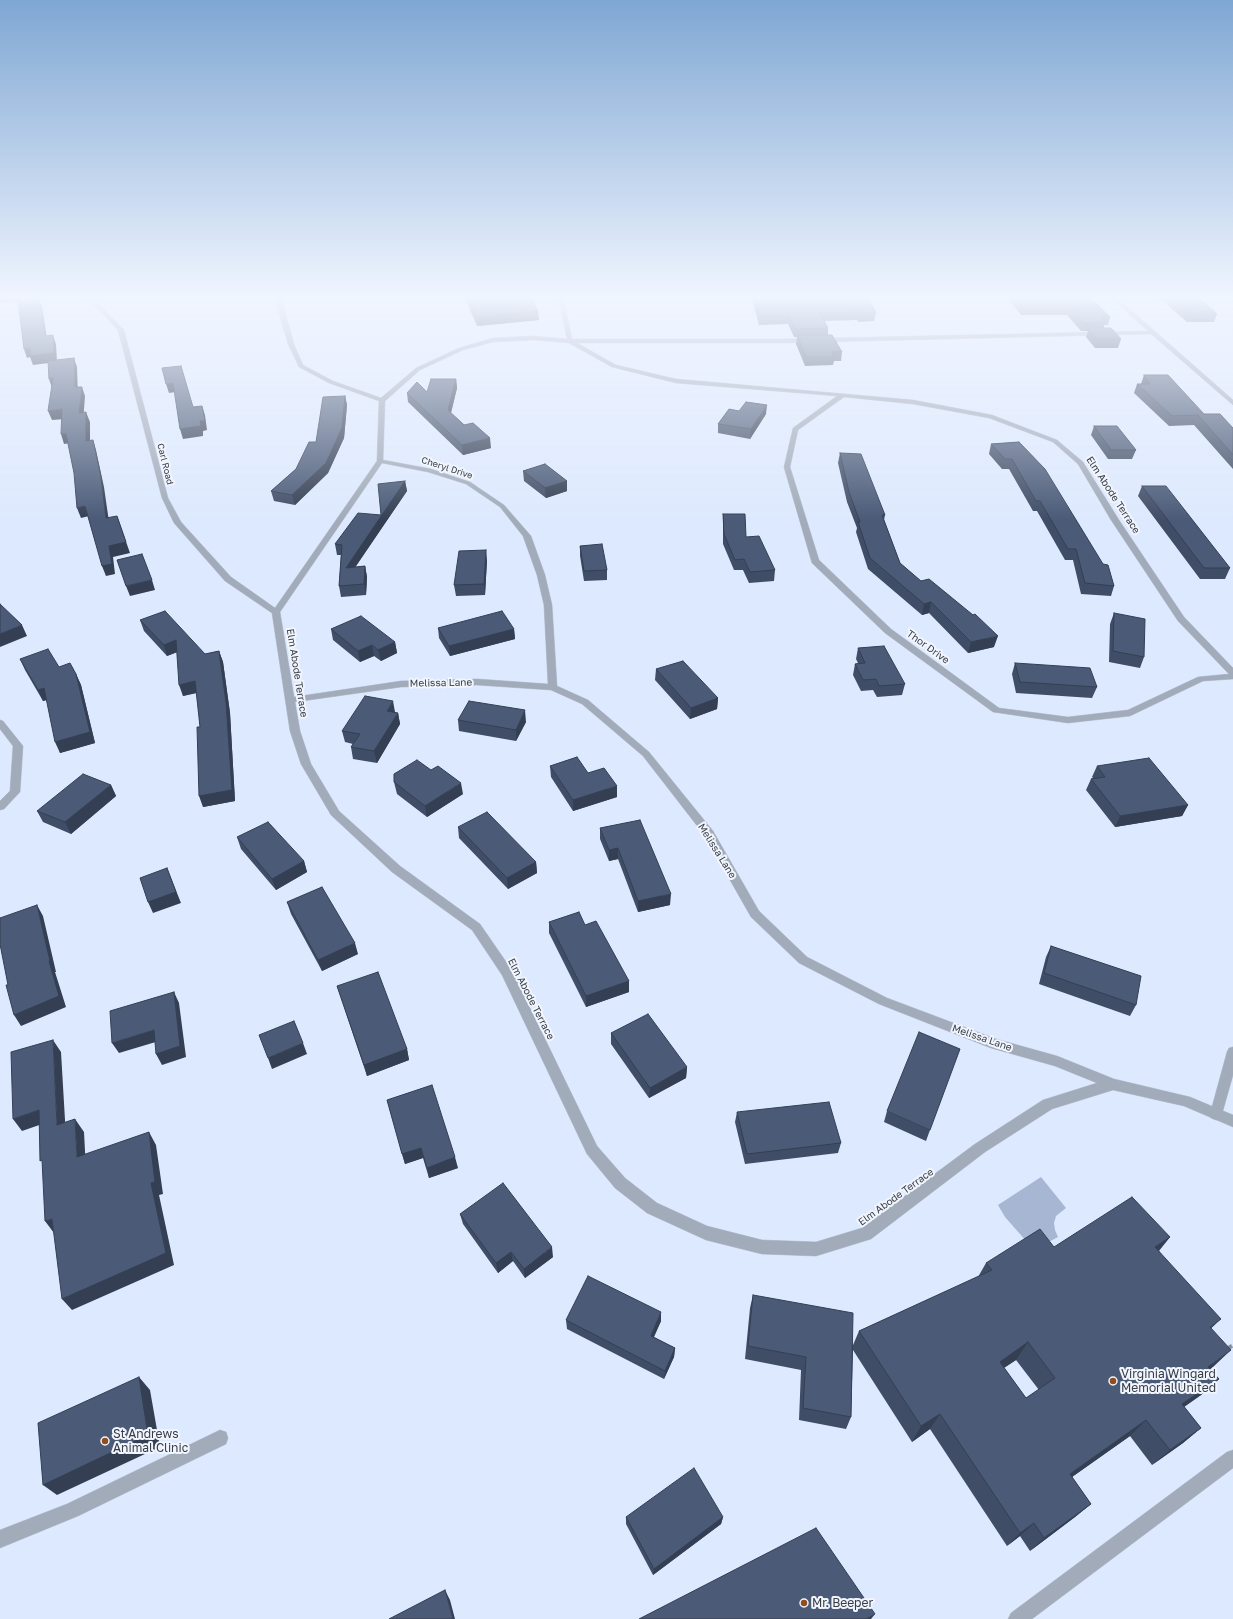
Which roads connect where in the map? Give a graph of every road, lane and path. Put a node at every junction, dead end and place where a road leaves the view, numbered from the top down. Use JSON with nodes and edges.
{"nodes":[{"id":1,"x":132,"y":371,"type":"edge"},
{"id":2,"x":310,"y":371,"type":"edge"},
{"id":3,"x":416,"y":371,"type":"edge"},
{"id":4,"x":633,"y":371,"type":"edge"},
{"id":5,"x":1196,"y":371,"type":"edge"},
{"id":6,"x":843,"y":394,"type":"junction"},
{"id":7,"x":382,"y":400,"type":"junction"},
{"id":8,"x":1233,"y":403,"type":"edge"},
{"id":9,"x":380,"y":461,"type":"junction"},
{"id":10,"x":276,"y":612,"type":"junction"},
{"id":11,"x":1233,"y":675,"type":"edge"},
{"id":12,"x":553,"y":687,"type":"junction"},
{"id":13,"x":291,"y":700,"type":"junction"},
{"id":14,"x":0,"y":723,"type":"edge"},
{"id":15,"x":0,"y":806,"type":"edge"},
{"id":16,"x":1233,"y":1052,"type":"edge"},
{"id":17,"x":1113,"y":1084,"type":"junction"},
{"id":18,"x":1216,"y":1114,"type":"junction"},
{"id":19,"x":1233,"y":1121,"type":"edge"},
{"id":20,"x":1233,"y":1344,"type":"edge"},
{"id":21,"x":1221,"y":1353,"type":"edge"},
{"id":22,"x":220,"y":1438,"type":"dead end"},
{"id":23,"x":1233,"y":1458,"type":"edge"},
{"id":24,"x":0,"y":1539,"type":"edge"},
{"id":25,"x":1017,"y":1619,"type":"edge"}],
"edges":[{"from":1,"to":10,"type":"street","name":"Carl Road"},
{"from":2,"to":7,"type":"street"},
{"from":3,"to":7,"type":"street","name":"Elm Abode Terrace"},
{"from":4,"to":6,"type":"street","name":"Elm Abode Terrace"},
{"from":5,"to":8,"type":"street"},
{"from":6,"to":11,"type":"street","name":"Elm Abode Terrace"},
{"from":6,"to":11,"type":"street","name":"Thor Drive"},
{"from":7,"to":9,"type":"street"},
{"from":9,"to":10,"type":"street"},
{"from":9,"to":12,"type":"street","name":"Cheryl Drive"},
{"from":10,"to":13,"type":"street","name":"Elm Abode Terrace"},
{"from":12,"to":13,"type":"street","name":"Melissa Lane"},
{"from":12,"to":17,"type":"street","name":"Melissa Lane"},
{"from":13,"to":17,"type":"street","name":"Elm Abode Terrace"},
{"from":14,"to":15,"type":"street"},
{"from":16,"to":18,"type":"street"},
{"from":17,"to":18,"type":"street"},
{"from":18,"to":19,"type":"street"},
{"from":20,"to":21,"type":"path"},
{"from":22,"to":24,"type":"street"},
{"from":23,"to":25,"type":"street"}]}
